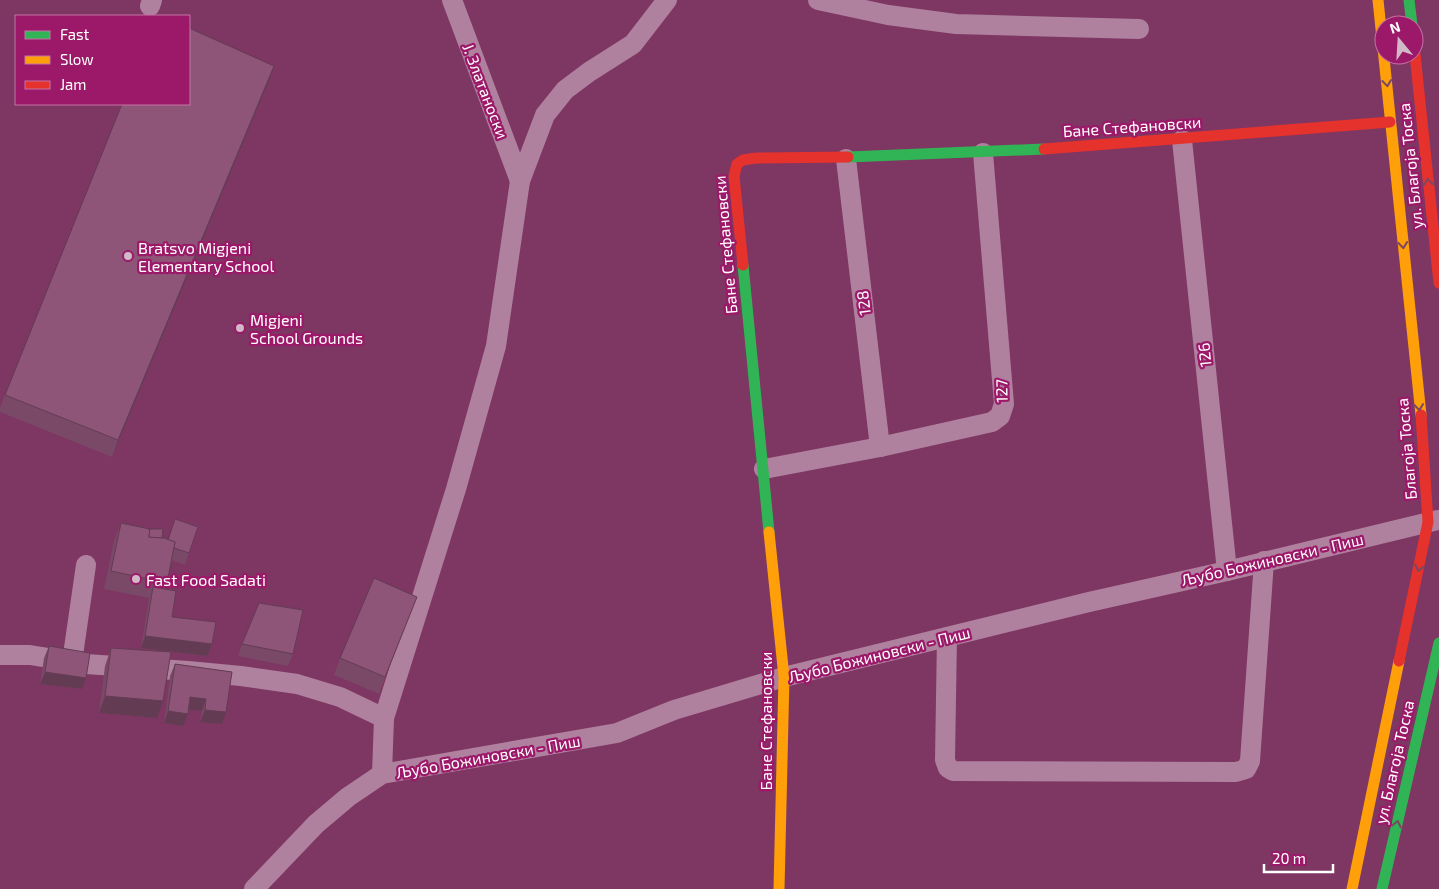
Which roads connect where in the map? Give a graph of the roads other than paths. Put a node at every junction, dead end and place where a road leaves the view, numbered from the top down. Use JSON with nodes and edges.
{"nodes":[{"id":1,"x":452,"y":0,"type":"edge"},
{"id":2,"x":667,"y":0,"type":"edge"},
{"id":3,"x":818,"y":0,"type":"edge"},
{"id":4,"x":1378,"y":0,"type":"edge"},
{"id":5,"x":1409,"y":0,"type":"edge"},
{"id":6,"x":1411,"y":15,"type":"edge"},
{"id":7,"x":1139,"y":29,"type":"dead end"},
{"id":8,"x":1416,"y":65,"type":"edge"},
{"id":9,"x":1390,"y":122,"type":"junction"},
{"id":10,"x":1182,"y":140,"type":"junction"},
{"id":11,"x":983,"y":152,"type":"junction"},
{"id":12,"x":846,"y":158,"type":"junction"},
{"id":13,"x":520,"y":182,"type":"junction"},
{"id":14,"x":1439,"y":283,"type":"edge"},
{"id":15,"x":880,"y":447,"type":"junction"},
{"id":16,"x":764,"y":469,"type":"junction"},
{"id":17,"x":1434,"y":521,"type":"edge"},
{"id":18,"x":1264,"y":561,"type":"junction"},
{"id":19,"x":86,"y":565,"type":"dead end"},
{"id":20,"x":1227,"y":571,"type":"junction"},
{"id":21,"x":947,"y":637,"type":"junction"},
{"id":22,"x":1439,"y":643,"type":"edge"},
{"id":23,"x":0,"y":655,"type":"edge"},
{"id":24,"x":72,"y":662,"type":"junction"},
{"id":25,"x":784,"y":677,"type":"junction"},
{"id":26,"x":384,"y":718,"type":"junction"},
{"id":27,"x":382,"y":774,"type":"junction"},
{"id":28,"x":254,"y":889,"type":"edge"},
{"id":29,"x":779,"y":889,"type":"edge"},
{"id":30,"x":1352,"y":889,"type":"edge"},
{"id":31,"x":1382,"y":889,"type":"edge"}],
"edges":[{"from":1,"to":13,"type":"street","name":"Ј. Златаноски"},
{"from":2,"to":13,"type":"street"},
{"from":3,"to":7,"type":"street"},
{"from":4,"to":9,"type":"main road","name":"Благоја Тоска","one_way":true},
{"from":5,"to":6,"type":"main road"},
{"from":14,"to":8,"type":"main road","name":"ул. Благоја Тоска","one_way":true},
{"from":9,"to":10,"type":"main road","name":"Бане Стефановски"},
{"from":9,"to":17,"type":"main road","name":"Благоја Тоска","one_way":true},
{"from":10,"to":11,"type":"main road","name":"Бане Стефановски"},
{"from":10,"to":20,"type":"street","name":"126"},
{"from":11,"to":12,"type":"main road","name":"Бане Стефановски"},
{"from":11,"to":15,"type":"street","name":"127"},
{"from":12,"to":15,"type":"street","name":"128"},
{"from":12,"to":16,"type":"main road","name":"Бане Стефановски"},
{"from":13,"to":26,"type":"street"},
{"from":15,"to":16,"type":"street","name":"127"},
{"from":16,"to":25,"type":"main road","name":"Бане Стефановски"},
{"from":17,"to":18,"type":"street","name":"Љубо Божиновски - Пиш"},
{"from":17,"to":30,"type":"main road","name":"Благоја Тоска","one_way":true},
{"from":18,"to":20,"type":"street","name":"Љубо Божиновски - Пиш"},
{"from":18,"to":21,"type":"street"},
{"from":19,"to":24,"type":"street"},
{"from":20,"to":21,"type":"street","name":"Љубо Божиновски - Пиш"},
{"from":21,"to":25,"type":"street","name":"Љубо Божиновски - Пиш"},
{"from":31,"to":22,"type":"main road","name":"ул. Благоја Тоска","one_way":true},
{"from":23,"to":24,"type":"street"},
{"from":24,"to":26,"type":"street"},
{"from":25,"to":27,"type":"street","name":"Љубо Божиновски - Пиш"},
{"from":25,"to":29,"type":"main road","name":"Бане Стефановски"},
{"from":26,"to":27,"type":"street"},
{"from":27,"to":28,"type":"street","name":"Љубо Божиновски - Пиш"}]}
